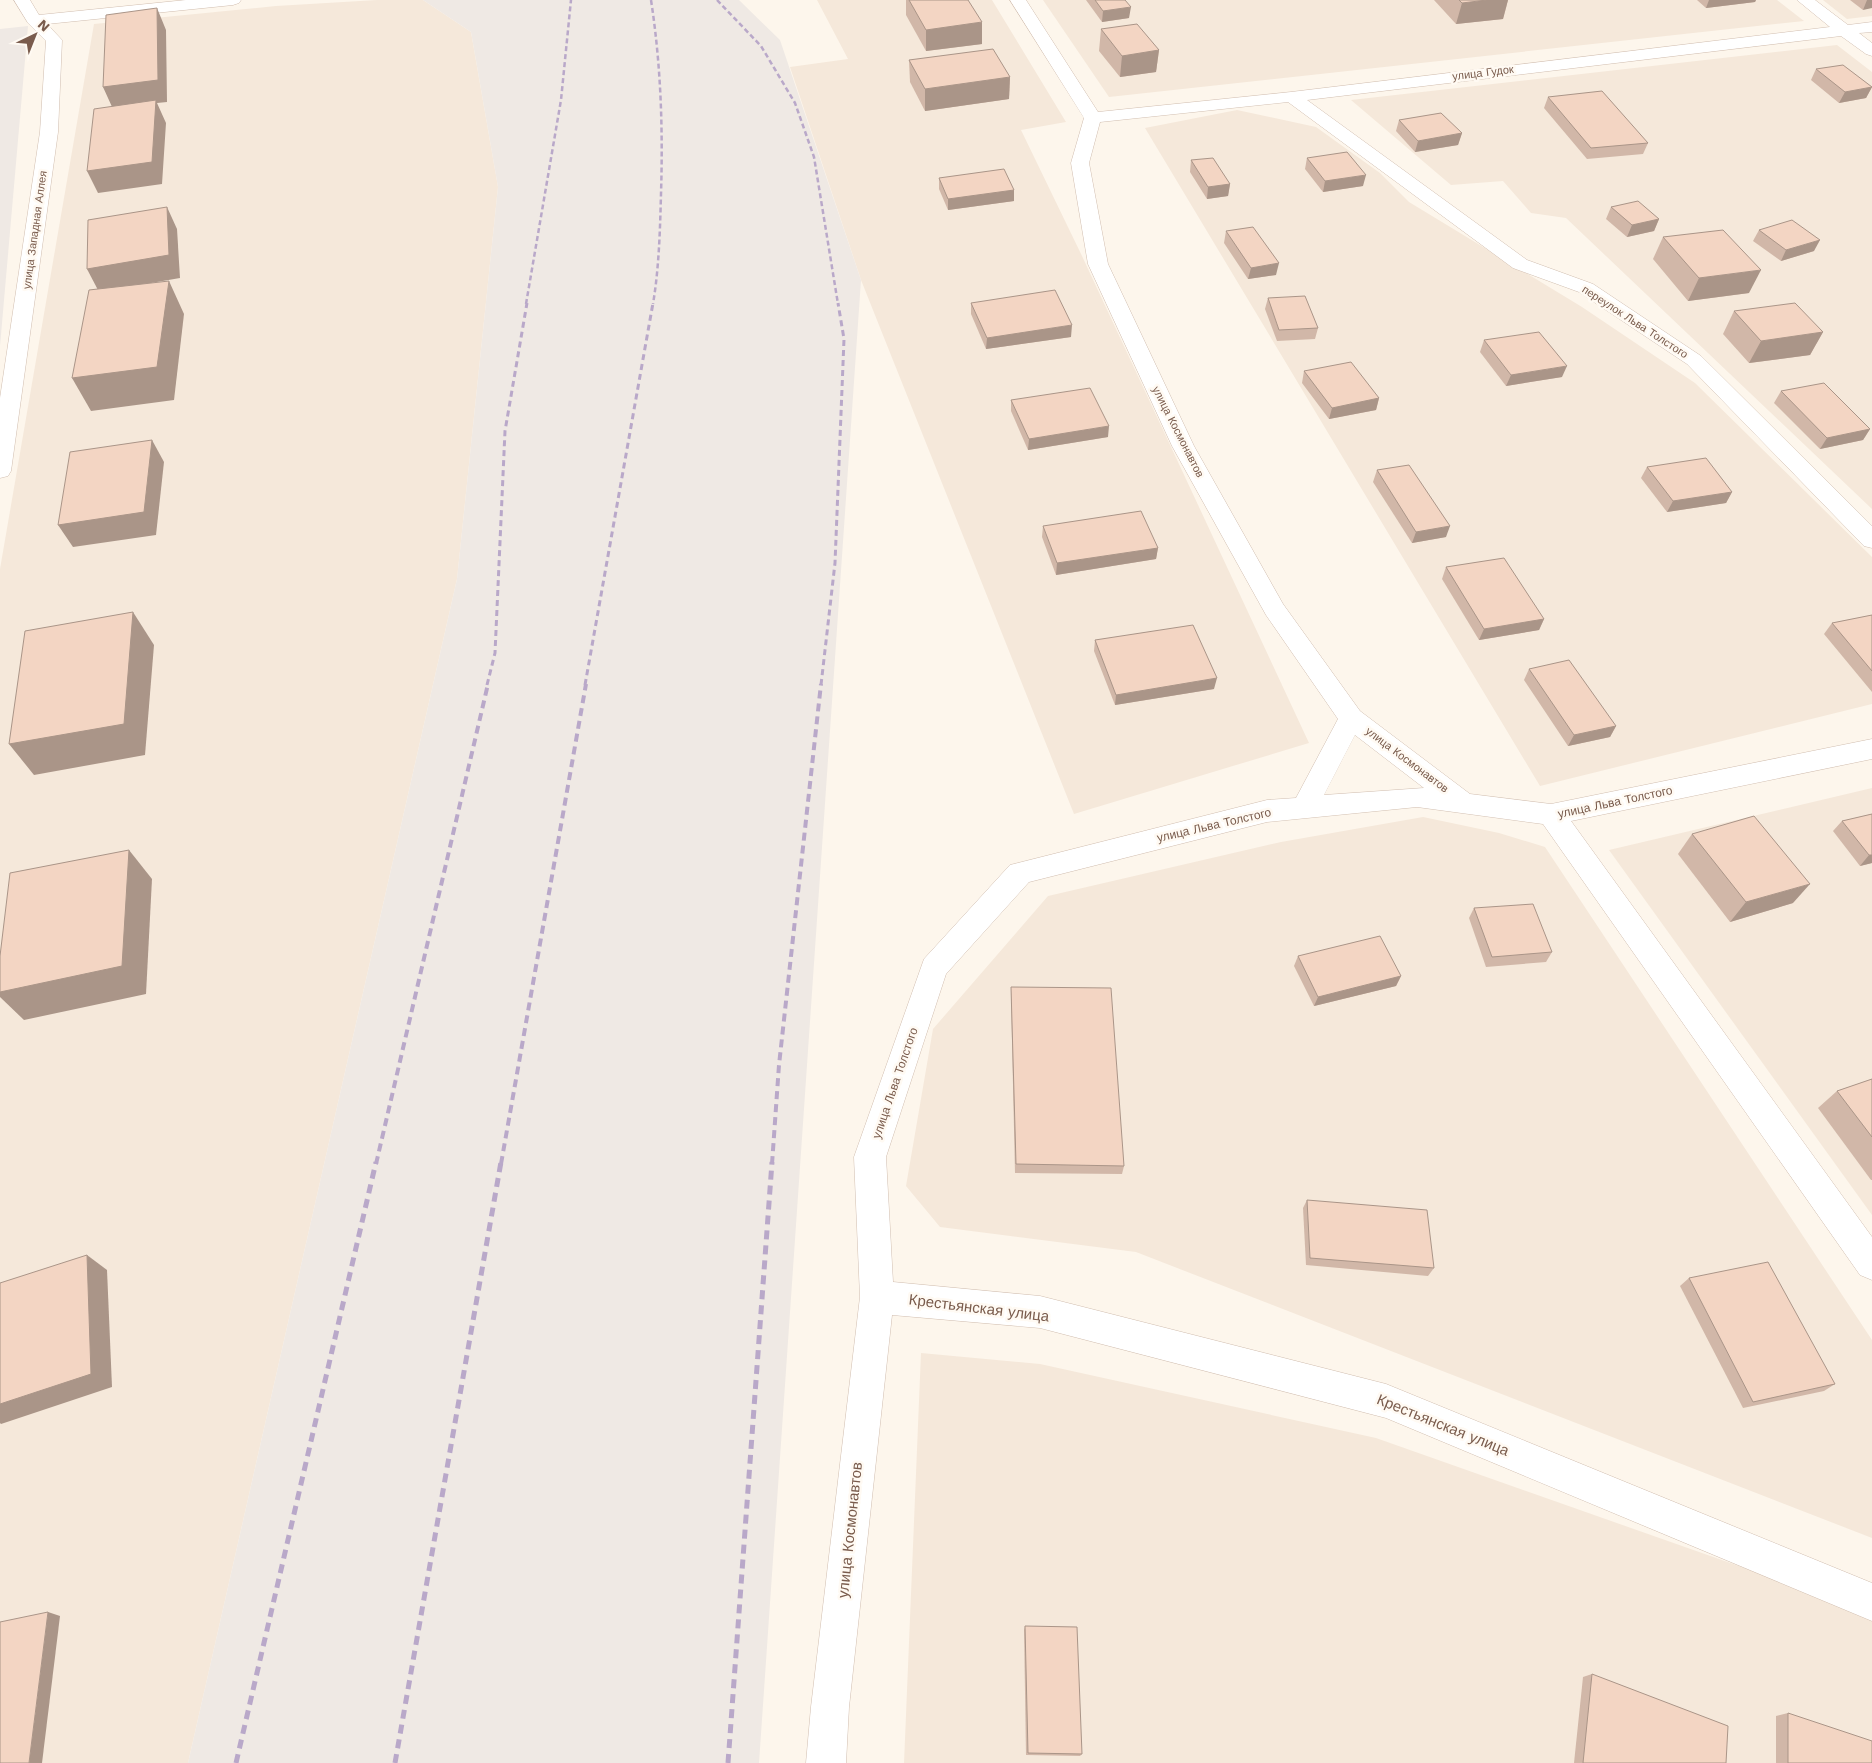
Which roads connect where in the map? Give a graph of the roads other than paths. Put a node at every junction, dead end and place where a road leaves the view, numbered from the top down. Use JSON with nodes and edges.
{"nodes":[{"id":1,"x":22,"y":0,"type":"edge"},
{"id":2,"x":233,"y":0,"type":"edge"},
{"id":3,"x":1018,"y":0,"type":"edge"},
{"id":4,"x":1805,"y":0,"type":"edge"},
{"id":5,"x":34,"y":20,"type":"junction"},
{"id":6,"x":1872,"y":27,"type":"edge"},
{"id":7,"x":1844,"y":30,"type":"junction"},
{"id":8,"x":1872,"y":51,"type":"edge"},
{"id":9,"x":1290,"y":97,"type":"junction"},
{"id":10,"x":1093,"y":118,"type":"junction"},
{"id":11,"x":0,"y":471,"type":"edge"},
{"id":12,"x":1872,"y":540,"type":"edge"},
{"id":13,"x":1351,"y":718,"type":"junction"},
{"id":14,"x":1872,"y":749,"type":"edge"},
{"id":15,"x":1463,"y":803,"type":"junction"},
{"id":16,"x":1304,"y":808,"type":"junction"},
{"id":17,"x":1550,"y":815,"type":"junction"},
{"id":18,"x":1872,"y":1264,"type":"edge"},
{"id":19,"x":876,"y":1297,"type":"junction"},
{"id":20,"x":1872,"y":1602,"type":"edge"},
{"id":21,"x":826,"y":1763,"type":"edge"}],
"edges":[{"from":1,"to":5,"type":"street","name":"улица Западная Аллея"},
{"from":2,"to":5,"type":"street"},
{"from":3,"to":10,"type":"street"},
{"from":4,"to":7,"type":"street"},
{"from":5,"to":11,"type":"street","name":"улица Западная Аллея"},
{"from":6,"to":7,"type":"street","name":"улица Гудок"},
{"from":7,"to":8,"type":"street"},
{"from":7,"to":9,"type":"street","name":"улица Гудок"},
{"from":9,"to":10,"type":"street","name":"улица Гудок"},
{"from":9,"to":12,"type":"street","name":"переулок Льва Толстого"},
{"from":10,"to":13,"type":"street","name":"улица Космонавтов"},
{"from":13,"to":15,"type":"street","name":"улица Космонавтов"},
{"from":13,"to":16,"type":"street"},
{"from":14,"to":17,"type":"street","name":"улица Льва Толстого"},
{"from":15,"to":16,"type":"street","name":"улица Льва Толстого"},
{"from":15,"to":17,"type":"street","name":"улица Льва Толстого"},
{"from":16,"to":19,"type":"street","name":"улица Льва Толстого"},
{"from":17,"to":18,"type":"street"},
{"from":19,"to":20,"type":"street","name":"Крестьянская улица"},
{"from":19,"to":21,"type":"street","name":"улица Космонавтов"}]}
